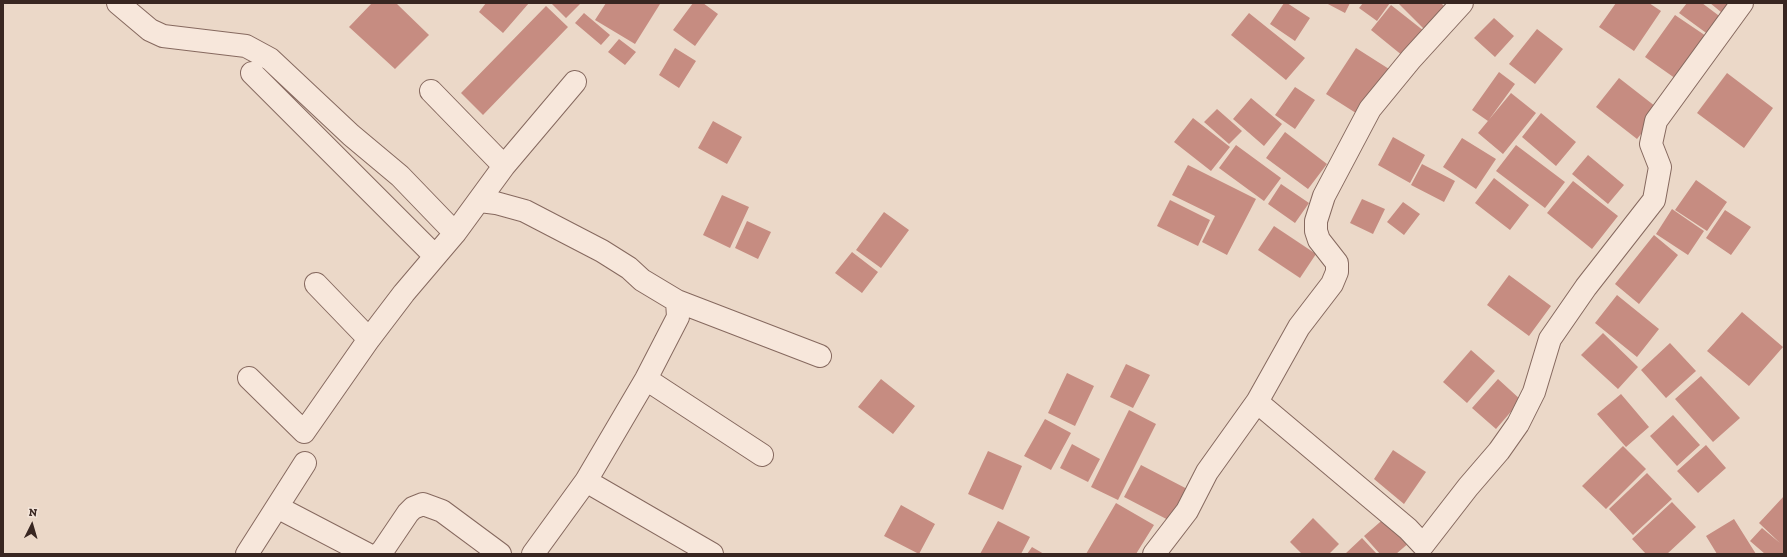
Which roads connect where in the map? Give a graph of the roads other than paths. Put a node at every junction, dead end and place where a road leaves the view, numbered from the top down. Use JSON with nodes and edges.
{"nodes":[{"id":1,"x":118,"y":3,"type":"edge"},
{"id":2,"x":1462,"y":3,"type":"edge"},
{"id":3,"x":1742,"y":3,"type":"edge"},
{"id":4,"x":252,"y":72,"type":"dead end"},
{"id":5,"x":575,"y":82,"type":"dead end"},
{"id":6,"x":431,"y":91,"type":"dead end"},
{"id":7,"x":504,"y":166,"type":"junction"},
{"id":8,"x":480,"y":201,"type":"junction"},
{"id":9,"x":455,"y":234,"type":"junction"},
{"id":10,"x":435,"y":256,"type":"junction"},
{"id":11,"x":316,"y":284,"type":"dead end"},
{"id":12,"x":677,"y":301,"type":"junction"},
{"id":13,"x":369,"y":339,"type":"junction"},
{"id":14,"x":820,"y":356,"type":"dead end"},
{"id":15,"x":250,"y":378,"type":"dead end"},
{"id":16,"x":646,"y":379,"type":"junction"},
{"id":17,"x":1257,"y":402,"type":"junction"},
{"id":18,"x":762,"y":454,"type":"dead end"},
{"id":19,"x":305,"y":463,"type":"dead end"},
{"id":20,"x":586,"y":481,"type":"junction"},
{"id":21,"x":277,"y":507,"type":"junction"},
{"id":22,"x":1425,"y":550,"type":"edge"},
{"id":23,"x":247,"y":554,"type":"edge"},
{"id":24,"x":367,"y":554,"type":"edge"},
{"id":25,"x":379,"y":554,"type":"edge"},
{"id":26,"x":500,"y":554,"type":"edge"},
{"id":27,"x":533,"y":554,"type":"edge"},
{"id":28,"x":712,"y":554,"type":"edge"},
{"id":29,"x":1154,"y":554,"type":"edge"}],
"edges":[{"from":1,"to":9,"type":"street"},
{"from":2,"to":17,"type":"street"},
{"from":3,"to":22,"type":"street"},
{"from":4,"to":10,"type":"street"},
{"from":5,"to":7,"type":"street"},
{"from":6,"to":7,"type":"street"},
{"from":7,"to":8,"type":"street"},
{"from":8,"to":9,"type":"street"},
{"from":8,"to":12,"type":"street"},
{"from":9,"to":10,"type":"street"},
{"from":10,"to":13,"type":"street"},
{"from":11,"to":13,"type":"street"},
{"from":12,"to":14,"type":"street"},
{"from":12,"to":16,"type":"street"},
{"from":13,"to":15,"type":"street"},
{"from":16,"to":18,"type":"street"},
{"from":16,"to":20,"type":"street"},
{"from":17,"to":22,"type":"street"},
{"from":17,"to":29,"type":"street"},
{"from":19,"to":21,"type":"street"},
{"from":20,"to":27,"type":"street"},
{"from":20,"to":28,"type":"street"},
{"from":21,"to":23,"type":"street"},
{"from":21,"to":24,"type":"street"},
{"from":25,"to":26,"type":"street"}]}
